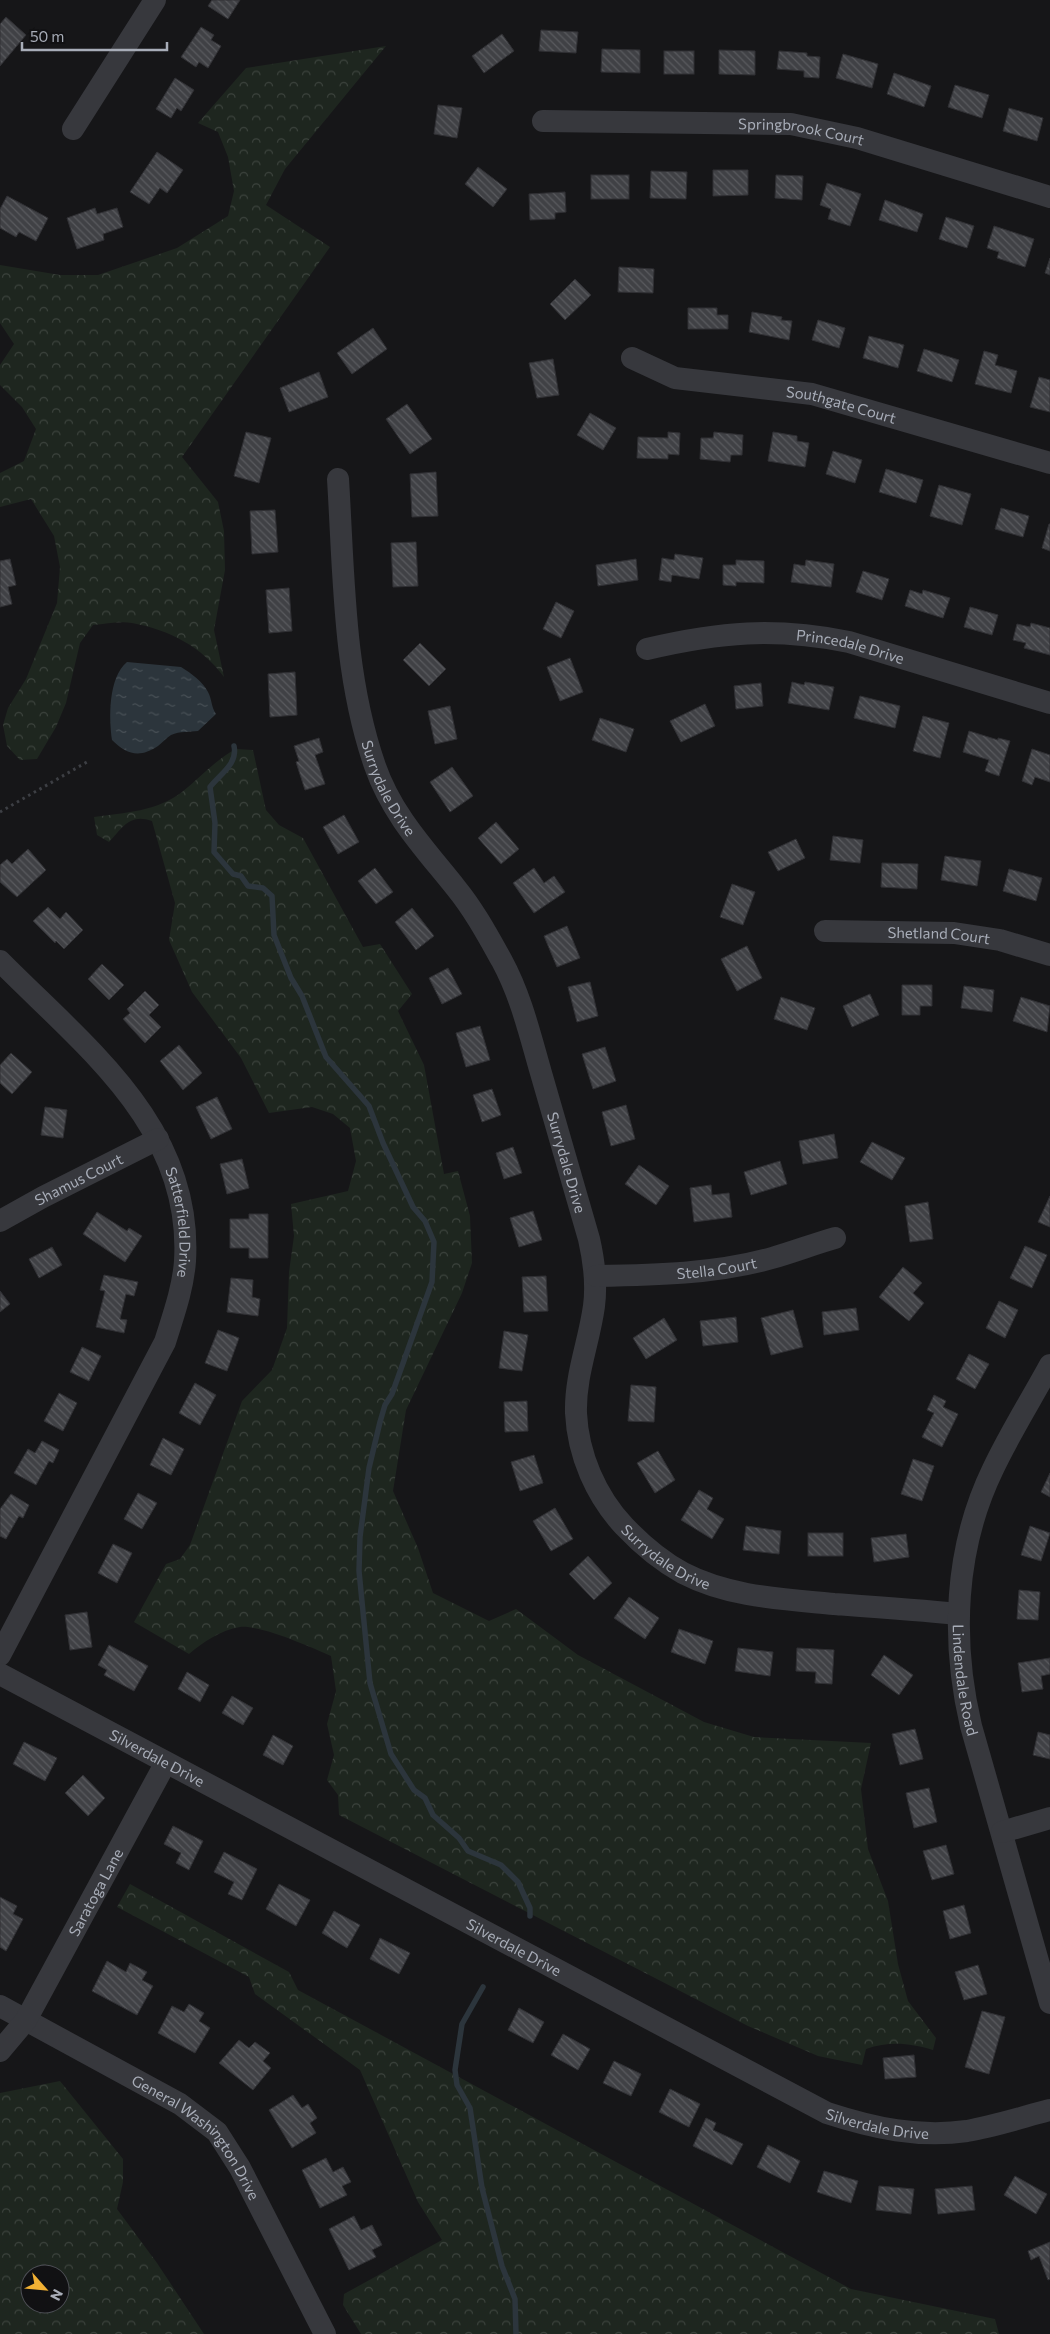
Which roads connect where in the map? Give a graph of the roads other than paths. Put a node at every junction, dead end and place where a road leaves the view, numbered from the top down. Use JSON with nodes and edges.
{"nodes":[{"id":1,"x":154,"y":0,"type":"edge"},
{"id":2,"x":543,"y":121,"type":"dead end"},
{"id":3,"x":73,"y":129,"type":"dead end"},
{"id":4,"x":1050,"y":197,"type":"edge"},
{"id":5,"x":632,"y":358,"type":"dead end"},
{"id":6,"x":1050,"y":463,"type":"edge"},
{"id":7,"x":338,"y":478,"type":"dead end"},
{"id":8,"x":646,"y":649,"type":"dead end"},
{"id":9,"x":1050,"y":703,"type":"edge"},
{"id":10,"x":825,"y":931,"type":"dead end"},
{"id":11,"x":1050,"y":954,"type":"edge"},
{"id":12,"x":0,"y":961,"type":"edge"},
{"id":13,"x":158,"y":1139,"type":"junction"},
{"id":14,"x":0,"y":1221,"type":"edge"},
{"id":15,"x":835,"y":1238,"type":"dead end"},
{"id":16,"x":596,"y":1276,"type":"junction"},
{"id":17,"x":1050,"y":1365,"type":"edge"},
{"id":18,"x":958,"y":1614,"type":"junction"},
{"id":19,"x":0,"y":1655,"type":"edge"},
{"id":20,"x":0,"y":1674,"type":"edge"},
{"id":21,"x":165,"y":1764,"type":"junction"},
{"id":22,"x":1050,"y":1818,"type":"edge"},
{"id":23,"x":1002,"y":1832,"type":"junction"},
{"id":24,"x":1050,"y":2003,"type":"edge"},
{"id":25,"x":0,"y":2006,"type":"edge"},
{"id":26,"x":26,"y":2020,"type":"junction"},
{"id":27,"x":0,"y":2051,"type":"edge"},
{"id":28,"x":1050,"y":2110,"type":"edge"},
{"id":29,"x":325,"y":2334,"type":"edge"}],
"edges":[{"from":1,"to":3,"type":"street"},
{"from":2,"to":4,"type":"street","name":"Springbrook Court"},
{"from":5,"to":6,"type":"street","name":"Southgate Court"},
{"from":7,"to":16,"type":"street","name":"Surrydale Drive"},
{"from":8,"to":9,"type":"street","name":"Princedale Drive"},
{"from":10,"to":11,"type":"street","name":"Shetland Court"},
{"from":12,"to":13,"type":"street","name":"Satterfield Drive"},
{"from":13,"to":14,"type":"street","name":"Shamus Court"},
{"from":13,"to":19,"type":"street","name":"Satterfield Drive"},
{"from":15,"to":16,"type":"street","name":"Stella Court"},
{"from":16,"to":18,"type":"street","name":"Surrydale Drive"},
{"from":17,"to":18,"type":"street","name":"Lindendale Road"},
{"from":18,"to":23,"type":"street","name":"Lindendale Road"},
{"from":20,"to":21,"type":"street","name":"Silverdale Drive"},
{"from":21,"to":26,"type":"street","name":"Saratoga Lane"},
{"from":21,"to":28,"type":"street","name":"Silverdale Drive"},
{"from":22,"to":23,"type":"street"},
{"from":23,"to":24,"type":"street","name":"Lindendale Road"},
{"from":25,"to":26,"type":"street","name":"General Washington Drive"},
{"from":26,"to":27,"type":"street","name":"Saratoga Lane"},
{"from":26,"to":29,"type":"street","name":"General Washington Drive"}]}
